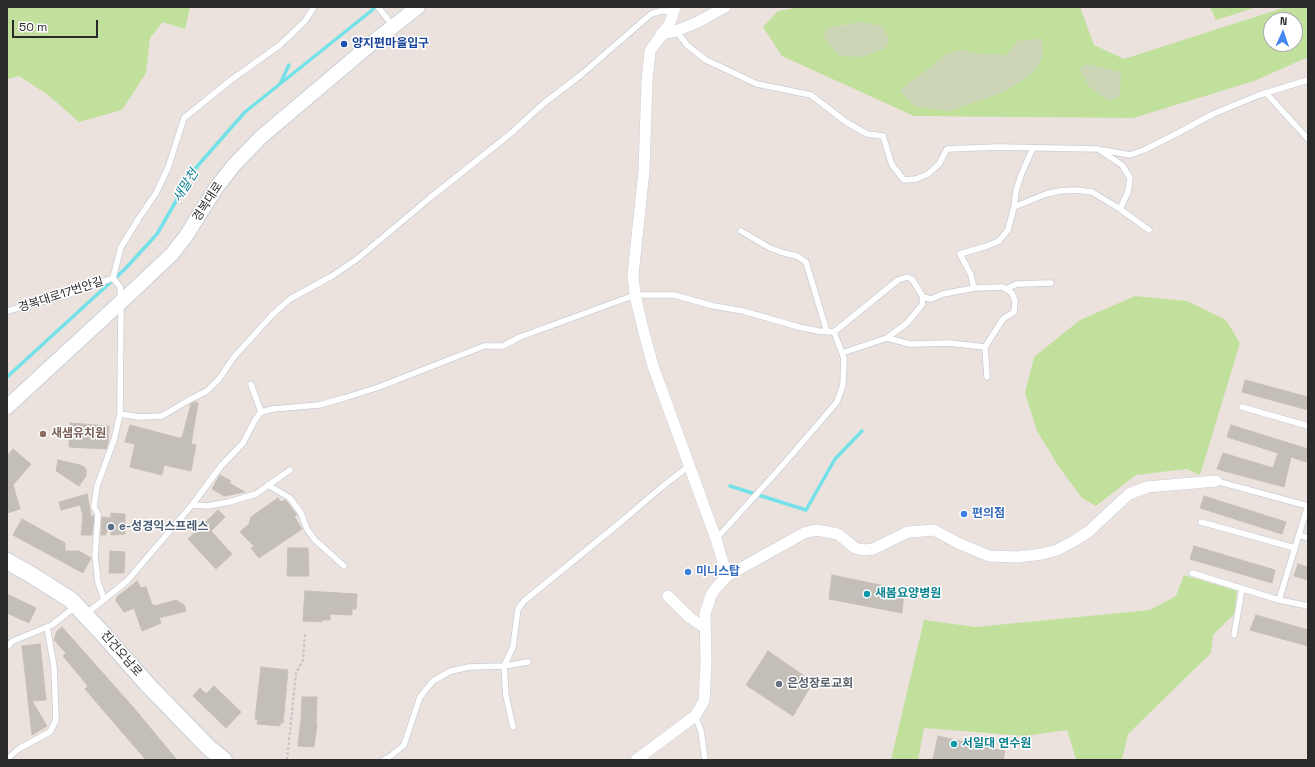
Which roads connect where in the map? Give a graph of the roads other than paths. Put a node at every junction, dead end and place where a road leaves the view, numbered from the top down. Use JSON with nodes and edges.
{"nodes":[{"id":1,"x":314,"y":7,"type":"edge"},
{"id":2,"x":378,"y":7,"type":"edge"},
{"id":3,"x":418,"y":7,"type":"edge"},
{"id":4,"x":725,"y":7,"type":"edge"},
{"id":5,"x":673,"y":8,"type":"edge"},
{"id":6,"x":393,"y":26,"type":"junction"},
{"id":7,"x":676,"y":31,"type":"junction"},
{"id":8,"x":661,"y":34,"type":"junction"},
{"id":9,"x":1308,"y":80,"type":"edge"},
{"id":10,"x":1266,"y":93,"type":"junction"},
{"id":11,"x":1308,"y":139,"type":"edge"},
{"id":12,"x":1033,"y":148,"type":"junction"},
{"id":13,"x":1098,"y":149,"type":"junction"},
{"id":14,"x":1014,"y":207,"type":"junction"},
{"id":15,"x":1120,"y":209,"type":"junction"},
{"id":16,"x":1149,"y":230,"type":"dead end"},
{"id":17,"x":741,"y":231,"type":"dead end"},
{"id":18,"x":113,"y":278,"type":"junction"},
{"id":19,"x":1051,"y":283,"type":"dead end"},
{"id":20,"x":974,"y":288,"type":"junction"},
{"id":21,"x":1006,"y":289,"type":"junction"},
{"id":22,"x":636,"y":295,"type":"junction"},
{"id":23,"x":923,"y":298,"type":"junction"},
{"id":24,"x":121,"y":301,"type":"junction"},
{"id":25,"x":7,"y":312,"type":"edge"},
{"id":26,"x":827,"y":332,"type":"junction"},
{"id":27,"x":834,"y":332,"type":"junction"},
{"id":28,"x":887,"y":338,"type":"junction"},
{"id":29,"x":985,"y":347,"type":"junction"},
{"id":30,"x":842,"y":353,"type":"junction"},
{"id":31,"x":988,"y":377,"type":"dead end"},
{"id":32,"x":251,"y":384,"type":"dead end"},
{"id":33,"x":7,"y":407,"type":"edge"},
{"id":34,"x":1242,"y":407,"type":"dead end"},
{"id":35,"x":261,"y":412,"type":"junction"},
{"id":36,"x":120,"y":414,"type":"junction"},
{"id":37,"x":1308,"y":426,"type":"edge"},
{"id":38,"x":689,"y":466,"type":"junction"},
{"id":39,"x":290,"y":470,"type":"dead end"},
{"id":40,"x":1216,"y":481,"type":"joint"},
{"id":41,"x":268,"y":485,"type":"junction"},
{"id":42,"x":192,"y":505,"type":"junction"},
{"id":43,"x":1308,"y":506,"type":"edge"},
{"id":44,"x":1201,"y":522,"type":"dead end"},
{"id":45,"x":1299,"y":535,"type":"junction"},
{"id":46,"x":1308,"y":538,"type":"edge"},
{"id":47,"x":716,"y":539,"type":"junction"},
{"id":48,"x":1295,"y":548,"type":"junction"},
{"id":49,"x":7,"y":561,"type":"edge"},
{"id":50,"x":344,"y":566,"type":"dead end"},
{"id":51,"x":1192,"y":573,"type":"dead end"},
{"id":52,"x":727,"y":576,"type":"junction"},
{"id":53,"x":1242,"y":589,"type":"junction"},
{"id":54,"x":668,"y":596,"type":"dead end"},
{"id":55,"x":104,"y":599,"type":"junction"},
{"id":56,"x":1279,"y":600,"type":"junction"},
{"id":57,"x":1308,"y":606,"type":"edge"},
{"id":58,"x":81,"y":610,"type":"junction"},
{"id":59,"x":47,"y":627,"type":"junction"},
{"id":60,"x":704,"y":627,"type":"junction"},
{"id":61,"x":1234,"y":635,"type":"dead end"},
{"id":62,"x":7,"y":647,"type":"edge"},
{"id":63,"x":528,"y":662,"type":"dead end"},
{"id":64,"x":504,"y":666,"type":"junction"},
{"id":65,"x":695,"y":716,"type":"junction"},
{"id":66,"x":513,"y":727,"type":"dead end"},
{"id":67,"x":7,"y":759,"type":"edge"},
{"id":68,"x":224,"y":760,"type":"edge"},
{"id":69,"x":384,"y":760,"type":"edge"},
{"id":70,"x":636,"y":760,"type":"edge"},
{"id":71,"x":705,"y":760,"type":"edge"}],
"edges":[{"from":1,"to":18,"type":"lane"},
{"from":2,"to":6,"type":"lane"},
{"from":3,"to":6,"type":"street","name":"경복대로"},
{"from":4,"to":7,"type":"street"},
{"from":5,"to":8,"type":"street"},
{"from":5,"to":36,"type":"lane"},
{"from":6,"to":24,"type":"street","name":"경복대로"},
{"from":7,"to":8,"type":"street"},
{"from":7,"to":12,"type":"lane"},
{"from":8,"to":22,"type":"street"},
{"from":9,"to":10,"type":"lane"},
{"from":10,"to":11,"type":"lane"},
{"from":10,"to":13,"type":"lane"},
{"from":12,"to":13,"type":"lane"},
{"from":12,"to":14,"type":"lane"},
{"from":13,"to":15,"type":"lane"},
{"from":14,"to":15,"type":"lane"},
{"from":14,"to":20,"type":"lane"},
{"from":15,"to":16,"type":"lane"},
{"from":17,"to":26,"type":"lane"},
{"from":18,"to":24,"type":"lane","name":"경복대로17번안길"},
{"from":18,"to":25,"type":"lane","name":"경복대로17번안길"},
{"from":19,"to":21,"type":"lane"},
{"from":20,"to":21,"type":"lane"},
{"from":20,"to":23,"type":"lane"},
{"from":21,"to":29,"type":"lane"},
{"from":22,"to":26,"type":"lane"},
{"from":22,"to":35,"type":"lane"},
{"from":22,"to":38,"type":"street"},
{"from":23,"to":27,"type":"lane"},
{"from":23,"to":28,"type":"lane"},
{"from":24,"to":33,"type":"street","name":"경복대로"},
{"from":24,"to":36,"type":"lane","name":"경복대로17번안길"},
{"from":26,"to":27,"type":"lane"},
{"from":27,"to":30,"type":"lane"},
{"from":28,"to":29,"type":"lane"},
{"from":28,"to":30,"type":"lane"},
{"from":29,"to":31,"type":"lane"},
{"from":30,"to":47,"type":"lane"},
{"from":32,"to":35,"type":"lane"},
{"from":34,"to":37,"type":"lane"},
{"from":35,"to":42,"type":"lane"},
{"from":36,"to":55,"type":"lane","name":"경복대로17번안길"},
{"from":38,"to":47,"type":"street"},
{"from":38,"to":64,"type":"lane"},
{"from":39,"to":41,"type":"lane"},
{"from":40,"to":43,"type":"lane"},
{"from":40,"to":52,"type":"street"},
{"from":41,"to":42,"type":"lane"},
{"from":41,"to":50,"type":"lane"},
{"from":42,"to":55,"type":"lane"},
{"from":43,"to":45,"type":"lane"},
{"from":44,"to":48,"type":"lane"},
{"from":45,"to":46,"type":"lane"},
{"from":45,"to":48,"type":"lane"},
{"from":47,"to":52,"type":"street"},
{"from":48,"to":56,"type":"lane"},
{"from":49,"to":58,"type":"main road","name":"진건오남로"},
{"from":51,"to":53,"type":"lane"},
{"from":52,"to":60,"type":"street"},
{"from":53,"to":56,"type":"lane"},
{"from":53,"to":61,"type":"lane"},
{"from":54,"to":60,"type":"street"},
{"from":55,"to":58,"type":"lane"},
{"from":56,"to":57,"type":"lane"},
{"from":58,"to":59,"type":"lane"},
{"from":58,"to":68,"type":"main road","name":"진건오남로"},
{"from":59,"to":62,"type":"lane"},
{"from":59,"to":67,"type":"lane"},
{"from":60,"to":65,"type":"street"},
{"from":63,"to":64,"type":"lane"},
{"from":64,"to":66,"type":"lane"},
{"from":64,"to":69,"type":"lane"},
{"from":65,"to":70,"type":"street"},
{"from":65,"to":71,"type":"lane"}]}
